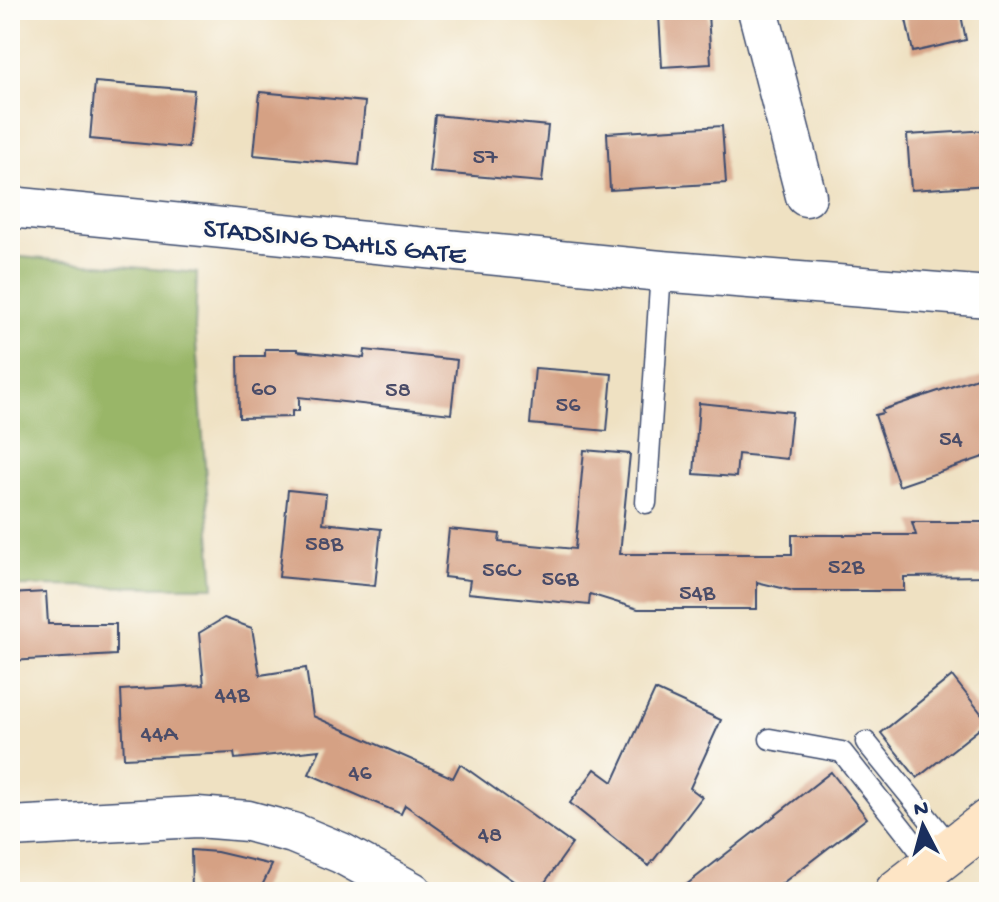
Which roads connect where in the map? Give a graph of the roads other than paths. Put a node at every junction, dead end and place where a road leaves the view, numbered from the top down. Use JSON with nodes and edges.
{"nodes":[{"id":1,"x":758,"y":10,"type":"edge"},
{"id":2,"x":806,"y":196,"type":"dead end"},
{"id":3,"x":10,"y":207,"type":"edge"},
{"id":4,"x":661,"y":271,"type":"junction"},
{"id":5,"x":989,"y":297,"type":"edge"},
{"id":6,"x":646,"y":503,"type":"dead end"},
{"id":7,"x":770,"y":739,"type":"dead end"},
{"id":8,"x":866,"y":742,"type":"dead end"},
{"id":9,"x":989,"y":821,"type":"edge"},
{"id":10,"x":10,"y":827,"type":"edge"},
{"id":11,"x":943,"y":858,"type":"junction"},
{"id":12,"x":412,"y":892,"type":"edge"},
{"id":13,"x":897,"y":892,"type":"edge"}],
"edges":[{"from":1,"to":2,"type":"street"},
{"from":3,"to":4,"type":"street","name":"STADSING DAHLS GATE"},
{"from":4,"to":5,"type":"street","name":"STADSING DAHLS GATE"},
{"from":4,"to":6,"type":"lane"},
{"from":7,"to":11,"type":"lane"},
{"from":8,"to":11,"type":"lane"},
{"from":9,"to":11,"type":"main road"},
{"from":10,"to":12,"type":"street"},
{"from":11,"to":13,"type":"main road"}]}
